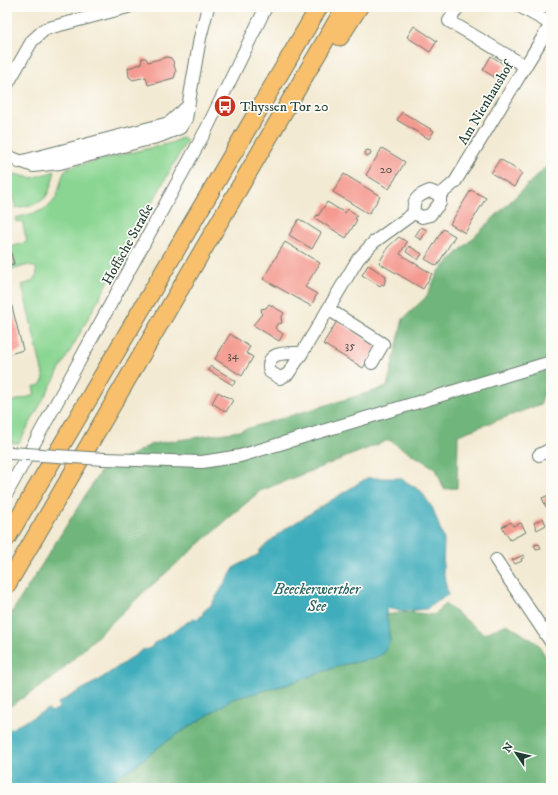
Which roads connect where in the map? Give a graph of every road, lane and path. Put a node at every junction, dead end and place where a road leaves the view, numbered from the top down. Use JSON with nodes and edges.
{"nodes":[{"id":1,"x":128,"y":7,"type":"edge"},
{"id":2,"x":208,"y":7,"type":"edge"},
{"id":3,"x":266,"y":7,"type":"edge"},
{"id":4,"x":314,"y":7,"type":"edge"},
{"id":5,"x":319,"y":7,"type":"edge"},
{"id":6,"x":345,"y":7,"type":"edge"},
{"id":7,"x":359,"y":7,"type":"edge"},
{"id":8,"x":458,"y":7,"type":"edge"},
{"id":9,"x":521,"y":7,"type":"edge"},
{"id":10,"x":551,"y":24,"type":"edge"},
{"id":11,"x":306,"y":29,"type":"junction"},
{"id":12,"x":312,"y":63,"type":"junction"},
{"id":13,"x":525,"y":66,"type":"junction"},
{"id":14,"x":7,"y":85,"type":"edge"},
{"id":15,"x":7,"y":156,"type":"edge"},
{"id":16,"x":440,"y":195,"type":"junction"},
{"id":17,"x":414,"y":213,"type":"junction"},
{"id":18,"x":328,"y":309,"type":"junction"},
{"id":19,"x":302,"y":354,"type":"dead end"},
{"id":20,"x":551,"y":362,"type":"edge"},
{"id":21,"x":372,"y":363,"type":"dead end"},
{"id":22,"x":551,"y":449,"type":"edge"},
{"id":23,"x":8,"y":453,"type":"edge"},
{"id":24,"x":539,"y":455,"type":"dead end"},
{"id":25,"x":7,"y":493,"type":"edge"},
{"id":26,"x":7,"y":538,"type":"edge"},
{"id":27,"x":496,"y":560,"type":"dead end"},
{"id":28,"x":7,"y":585,"type":"edge"},
{"id":29,"x":551,"y":642,"type":"edge"}],
"edges":[{"from":1,"to":14,"type":"street"},
{"from":2,"to":15,"type":"street"},
{"from":3,"to":25,"type":"street","name":"Hoffsche Straße"},
{"from":4,"to":11,"type":"highway"},
{"from":5,"to":11,"type":"highway"},
{"from":6,"to":12,"type":"highway"},
{"from":7,"to":12,"type":"highway"},
{"from":8,"to":13,"type":"street"},
{"from":9,"to":10,"type":"street"},
{"from":10,"to":13,"type":"street","name":"Am Nienhaushof"},
{"from":11,"to":26,"type":"highway"},
{"from":12,"to":28,"type":"highway"},
{"from":13,"to":16,"type":"street","name":"Am Nienhaushof"},
{"from":16,"to":17,"type":"street","name":"Am Nienhaushof"},
{"from":16,"to":17,"type":"street"},
{"from":17,"to":18,"type":"street"},
{"from":18,"to":19,"type":"street"},
{"from":18,"to":21,"type":"street"},
{"from":20,"to":23,"type":"street","bridge":true},
{"from":22,"to":24,"type":"street"},
{"from":27,"to":29,"type":"street"}]}
